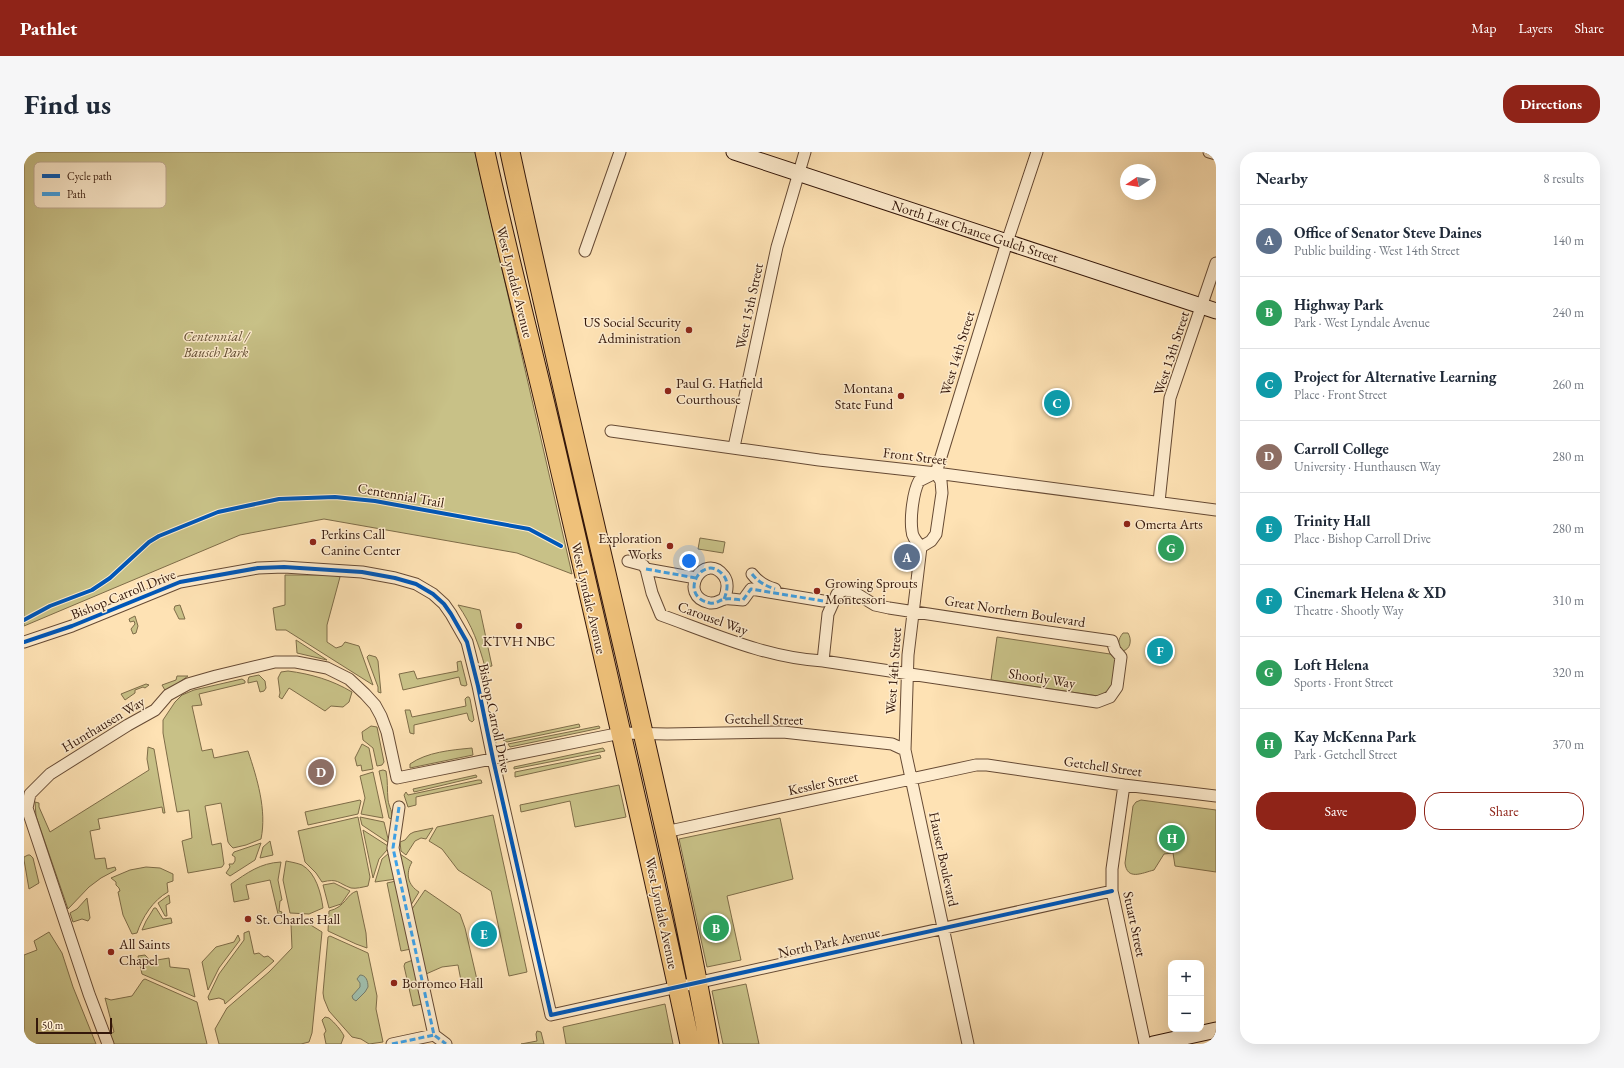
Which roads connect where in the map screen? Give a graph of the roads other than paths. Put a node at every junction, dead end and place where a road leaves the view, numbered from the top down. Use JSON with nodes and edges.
{"nodes":[{"id":1,"x":485,"y":152,"type":"edge"},
{"id":2,"x":510,"y":152,"type":"edge"},
{"id":3,"x":620,"y":152,"type":"edge"},
{"id":4,"x":734,"y":152,"type":"edge"},
{"id":5,"x":805,"y":152,"type":"edge"},
{"id":6,"x":1037,"y":152,"type":"edge"},
{"id":7,"x":1209,"y":152,"type":"edge"},
{"id":8,"x":1216,"y":154,"type":"edge"},
{"id":9,"x":798,"y":173,"type":"junction"},
{"id":10,"x":1007,"y":242,"type":"junction"},
{"id":11,"x":585,"y":251,"type":"dead end"},
{"id":12,"x":1216,"y":263,"type":"edge"},
{"id":13,"x":1209,"y":309,"type":"edge"},
{"id":14,"x":611,"y":431,"type":"dead end"},
{"id":15,"x":734,"y":447,"type":"junction"},
{"id":16,"x":936,"y":473,"type":"junction"},
{"id":17,"x":1159,"y":502,"type":"junction"},
{"id":18,"x":1216,"y":510,"type":"edge"},
{"id":19,"x":921,"y":547,"type":"junction"},
{"id":20,"x":628,"y":561,"type":"dead end"},
{"id":21,"x":646,"y":569,"type":"junction"},
{"id":22,"x":696,"y":578,"type":"junction"},
{"id":23,"x":724,"y":599,"type":"junction"},
{"id":24,"x":823,"y":601,"type":"dead end"},
{"id":25,"x":913,"y":610,"type":"junction"},
{"id":26,"x":1112,"y":641,"type":"joint"},
{"id":27,"x":24,"y":642,"type":"edge"},
{"id":28,"x":823,"y":661,"type":"junction"},
{"id":29,"x":906,"y":673,"type":"junction"},
{"id":30,"x":621,"y":732,"type":"junction"},
{"id":31,"x":643,"y":734,"type":"junction"},
{"id":32,"x":905,"y":750,"type":"junction"},
{"id":33,"x":493,"y":759,"type":"junction"},
{"id":34,"x":987,"y":765,"type":"joint"},
{"id":35,"x":911,"y":779,"type":"junction"},
{"id":36,"x":1124,"y":785,"type":"junction"},
{"id":37,"x":1216,"y":796,"type":"edge"},
{"id":38,"x":399,"y":807,"type":"dead end"},
{"id":39,"x":665,"y":832,"type":"junction"},
{"id":40,"x":1112,"y":891,"type":"junction"},
{"id":41,"x":943,"y":929,"type":"junction"},
{"id":42,"x":698,"y":982,"type":"junction"},
{"id":43,"x":678,"y":987,"type":"junction"},
{"id":44,"x":551,"y":1015,"type":"joint"},
{"id":45,"x":1216,"y":1030,"type":"edge"},
{"id":46,"x":434,"y":1035,"type":"junction"},
{"id":47,"x":108,"y":1044,"type":"edge"},
{"id":48,"x":392,"y":1044,"type":"edge"},
{"id":49,"x":446,"y":1044,"type":"edge"},
{"id":50,"x":690,"y":1044,"type":"edge"},
{"id":51,"x":709,"y":1044,"type":"edge"},
{"id":52,"x":968,"y":1044,"type":"edge"},
{"id":53,"x":1145,"y":1044,"type":"edge"},
{"id":54,"x":1153,"y":1044,"type":"edge"}],
"edges":[{"from":1,"to":30,"type":"highway","name":"West Lyndale Avenue"},
{"from":2,"to":31,"type":"highway","name":"West Lyndale Avenue"},
{"from":3,"to":11,"type":"street"},
{"from":4,"to":9,"type":"main road","name":"North Last Chance Gulch Street"},
{"from":5,"to":9,"type":"street","name":"West 15th Street"},
{"from":6,"to":10,"type":"street","name":"West 14th Street"},
{"from":7,"to":8,"type":"street"},
{"from":9,"to":10,"type":"main road","name":"North Last Chance Gulch Street"},
{"from":9,"to":15,"type":"street","name":"West 15th Street"},
{"from":10,"to":13,"type":"main road","name":"North Last Chance Gulch Street"},
{"from":10,"to":16,"type":"street","name":"West 14th Street"},
{"from":12,"to":13,"type":"street","name":"West 13th Street"},
{"from":13,"to":17,"type":"street","name":"West 13th Street"},
{"from":14,"to":15,"type":"street","name":"Front Street"},
{"from":15,"to":16,"type":"street","name":"Front Street"},
{"from":16,"to":17,"type":"street","name":"Front Street"},
{"from":16,"to":19,"type":"street"},
{"from":16,"to":19,"type":"street"},
{"from":17,"to":18,"type":"street","name":"Front Street"},
{"from":19,"to":25,"type":"street","name":"West 14th Street"},
{"from":20,"to":21,"type":"street"},
{"from":21,"to":22,"type":"street"},
{"from":21,"to":28,"type":"street","name":"Carousel Way"},
{"from":22,"to":23,"type":"street"},
{"from":22,"to":23,"type":"street"},
{"from":23,"to":24,"type":"street"},
{"from":25,"to":26,"type":"street","name":"Great Northern Boulevard"},
{"from":25,"to":28,"type":"street","name":"Great Northern Boulevard"},
{"from":25,"to":29,"type":"street","name":"West 14th Street"},
{"from":26,"to":29,"type":"street","name":"Shootly Way"},
{"from":27,"to":33,"type":"street","name":"Bishop Carroll Drive"},
{"from":28,"to":29,"type":"street","name":"Shootly Way"},
{"from":29,"to":32,"type":"street","name":"West 14th Street"},
{"from":30,"to":31,"type":"street","name":"Getchell Street"},
{"from":30,"to":33,"type":"street","name":"Hunthausen Way"},
{"from":30,"to":43,"type":"highway","name":"West Lyndale Avenue"},
{"from":31,"to":32,"type":"street","name":"Getchell Street"},
{"from":31,"to":39,"type":"highway","name":"West Lyndale Avenue"},
{"from":32,"to":35,"type":"street","name":"Hauser Boulevard"},
{"from":33,"to":44,"type":"street","name":"Bishop Carroll Drive"},
{"from":33,"to":47,"type":"street","name":"Hunthausen Way"},
{"from":34,"to":35,"type":"street","name":"Kessler Street"},
{"from":34,"to":36,"type":"street","name":"Getchell Street"},
{"from":35,"to":39,"type":"street","name":"Kessler Street"},
{"from":35,"to":41,"type":"street","name":"Hauser Boulevard"},
{"from":36,"to":37,"type":"street","name":"Getchell Street"},
{"from":36,"to":40,"type":"street","name":"Stuart Street"},
{"from":38,"to":46,"type":"street"},
{"from":39,"to":42,"type":"highway","name":"West Lyndale Avenue"},
{"from":40,"to":41,"type":"street","name":"North Park Avenue"},
{"from":40,"to":53,"type":"street","name":"Stuart Street"},
{"from":41,"to":42,"type":"street","name":"North Park Avenue"},
{"from":41,"to":52,"type":"street","name":"Hauser Boulevard"},
{"from":42,"to":43,"type":"street","name":"North Park Avenue"},
{"from":42,"to":51,"type":"highway","name":"West Lyndale Avenue"},
{"from":43,"to":44,"type":"street","name":"North Park Avenue"},
{"from":43,"to":50,"type":"highway","name":"West Lyndale Avenue"},
{"from":45,"to":54,"type":"main road"},
{"from":46,"to":48,"type":"street"},
{"from":46,"to":49,"type":"street"}]}
